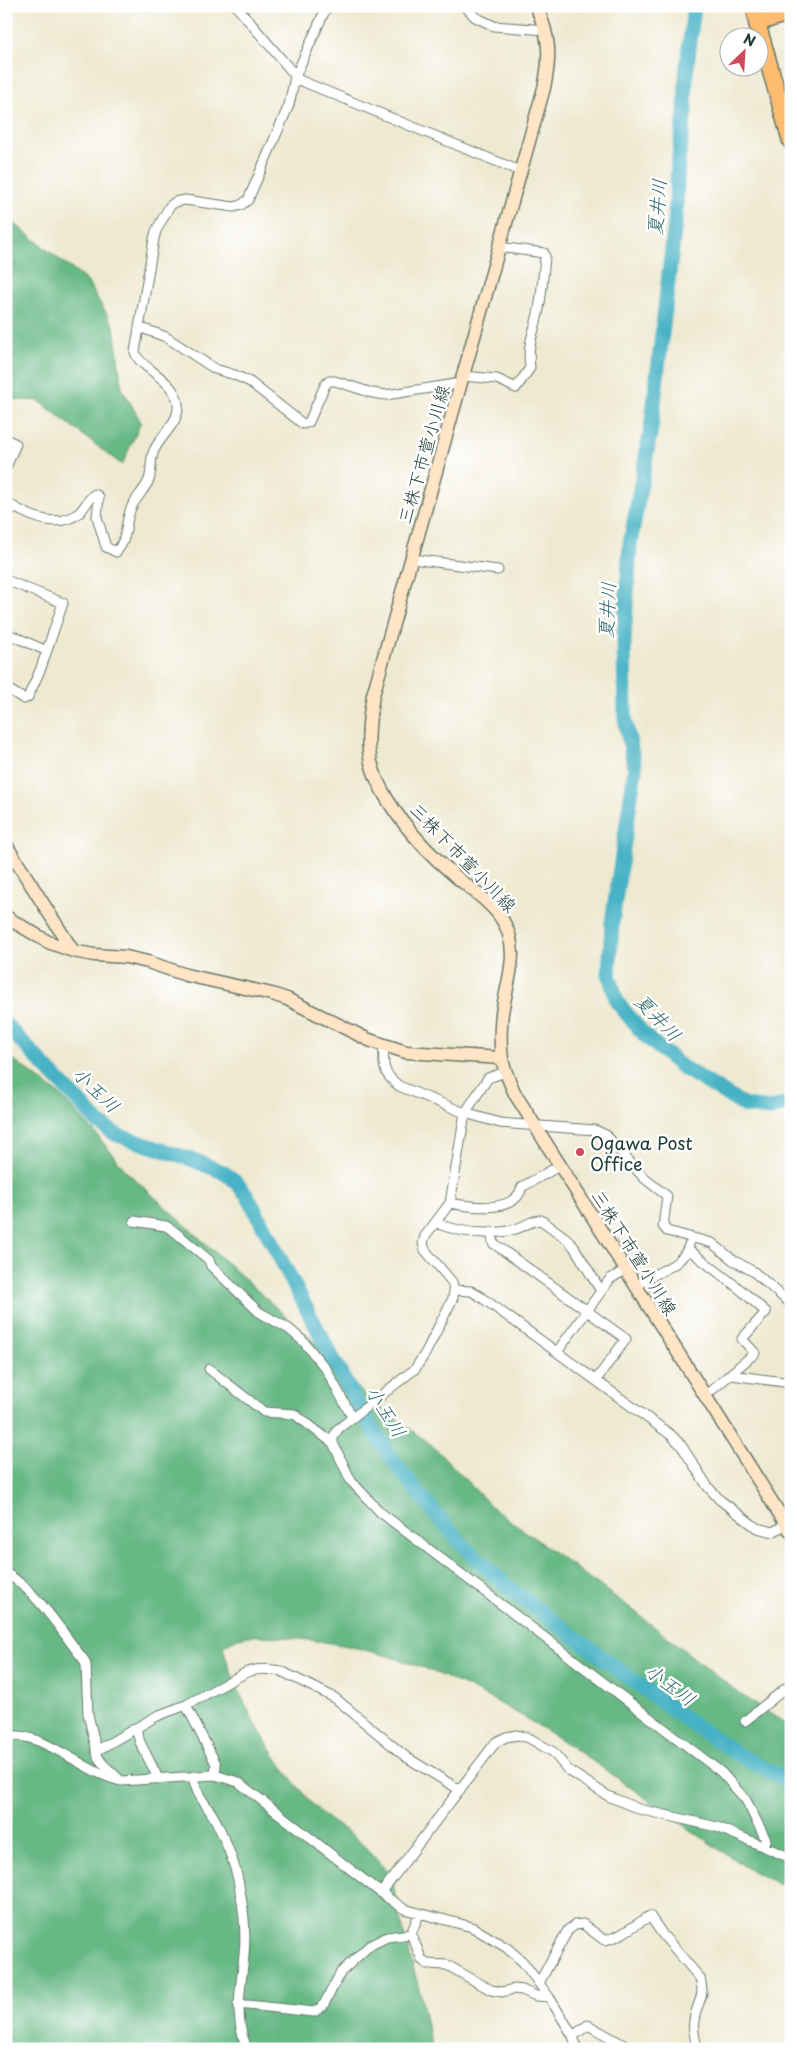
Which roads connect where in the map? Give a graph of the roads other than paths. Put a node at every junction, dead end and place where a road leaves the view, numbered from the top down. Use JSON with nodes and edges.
{"nodes":[{"id":1,"x":236,"y":6,"type":"edge"},
{"id":2,"x":327,"y":6,"type":"edge"},
{"id":3,"x":536,"y":6,"type":"edge"},
{"id":4,"x":752,"y":6,"type":"edge"},
{"id":5,"x":470,"y":11,"type":"edge"},
{"id":6,"x":791,"y":12,"type":"edge"},
{"id":7,"x":757,"y":22,"type":"junction"},
{"id":8,"x":546,"y":30,"type":"junction"},
{"id":9,"x":295,"y":78,"type":"junction"},
{"id":10,"x":791,"y":141,"type":"edge"},
{"id":11,"x":520,"y":171,"type":"junction"},
{"id":12,"x":499,"y":247,"type":"junction"},
{"id":13,"x":139,"y":327,"type":"junction"},
{"id":14,"x":462,"y":380,"type":"junction"},
{"id":15,"x":6,"y":439,"type":"edge"},
{"id":16,"x":6,"y":467,"type":"edge"},
{"id":17,"x":6,"y":502,"type":"edge"},
{"id":18,"x":412,"y":558,"type":"junction"},
{"id":19,"x":498,"y":570,"type":"dead end"},
{"id":20,"x":6,"y":580,"type":"edge"},
{"id":21,"x":6,"y":633,"type":"edge"},
{"id":22,"x":47,"y":651,"type":"junction"},
{"id":23,"x":6,"y":688,"type":"edge"},
{"id":24,"x":6,"y":845,"type":"edge"},
{"id":25,"x":6,"y":916,"type":"edge"},
{"id":26,"x":73,"y":951,"type":"junction"},
{"id":27,"x":384,"y":1046,"type":"junction"},
{"id":28,"x":501,"y":1058,"type":"junction"},
{"id":29,"x":505,"y":1072,"type":"junction"},
{"id":30,"x":465,"y":1113,"type":"junction"},
{"id":31,"x":533,"y":1126,"type":"junction"},
{"id":32,"x":559,"y":1166,"type":"junction"},
{"id":33,"x":450,"y":1203,"type":"junction"},
{"id":34,"x":134,"y":1221,"type":"dead end"},
{"id":35,"x":436,"y":1223,"type":"junction"},
{"id":36,"x":491,"y":1232,"type":"junction"},
{"id":37,"x":691,"y":1238,"type":"junction"},
{"id":38,"x":688,"y":1249,"type":"junction"},
{"id":39,"x":625,"y":1270,"type":"junction"},
{"id":40,"x":636,"y":1287,"type":"junction"},
{"id":41,"x":454,"y":1290,"type":"junction"},
{"id":42,"x":601,"y":1291,"type":"junction"},
{"id":43,"x":791,"y":1304,"type":"edge"},
{"id":44,"x":587,"y":1311,"type":"junction"},
{"id":45,"x":557,"y":1352,"type":"junction"},
{"id":46,"x":209,"y":1369,"type":"dead end"},
{"id":47,"x":731,"y":1375,"type":"junction"},
{"id":48,"x":596,"y":1380,"type":"junction"},
{"id":49,"x":791,"y":1383,"type":"edge"},
{"id":50,"x":706,"y":1396,"type":"junction"},
{"id":51,"x":354,"y":1416,"type":"junction"},
{"id":52,"x":333,"y":1443,"type":"junction"},
{"id":53,"x":788,"y":1528,"type":"edge"},
{"id":54,"x":6,"y":1573,"type":"edge"},
{"id":55,"x":791,"y":1684,"type":"edge"},
{"id":56,"x":186,"y":1706,"type":"junction"},
{"id":57,"x":745,"y":1721,"type":"dead end"},
{"id":58,"x":136,"y":1729,"type":"junction"},
{"id":59,"x":6,"y":1736,"type":"edge"},
{"id":60,"x":96,"y":1751,"type":"junction"},
{"id":61,"x":215,"y":1775,"type":"junction"},
{"id":62,"x":194,"y":1776,"type":"junction"},
{"id":63,"x":158,"y":1778,"type":"junction"},
{"id":64,"x":121,"y":1781,"type":"junction"},
{"id":65,"x":460,"y":1790,"type":"junction"},
{"id":66,"x":764,"y":1848,"type":"junction"},
{"id":67,"x":791,"y":1858,"type":"edge"},
{"id":68,"x":381,"y":1893,"type":"junction"},
{"id":69,"x":419,"y":1914,"type":"junction"},
{"id":70,"x":411,"y":1934,"type":"junction"},
{"id":71,"x":539,"y":1983,"type":"junction"},
{"id":72,"x":549,"y":1997,"type":"junction"},
{"id":73,"x":238,"y":2004,"type":"junction"},
{"id":74,"x":573,"y":2036,"type":"junction"},
{"id":75,"x":248,"y":2049,"type":"edge"},
{"id":76,"x":577,"y":2049,"type":"edge"},
{"id":77,"x":631,"y":2049,"type":"edge"},
{"id":78,"x":697,"y":2049,"type":"edge"}],
"edges":[{"from":1,"to":9,"type":"street"},
{"from":2,"to":9,"type":"street"},
{"from":3,"to":8,"type":"main road","name":"三株下市萱小川線"},
{"from":4,"to":7,"type":"main road"},
{"from":5,"to":8,"type":"street"},
{"from":6,"to":7,"type":"highway"},
{"from":7,"to":10,"type":"highway"},
{"from":8,"to":11,"type":"main road","name":"三株下市萱小川線"},
{"from":9,"to":11,"type":"street"},
{"from":9,"to":13,"type":"street"},
{"from":11,"to":12,"type":"main road","name":"三株下市萱小川線"},
{"from":12,"to":14,"type":"main road","name":"三株下市萱小川線"},
{"from":12,"to":14,"type":"street"},
{"from":13,"to":14,"type":"street"},
{"from":13,"to":17,"type":"street"},
{"from":14,"to":18,"type":"main road","name":"三株下市萱小川線"},
{"from":15,"to":16,"type":"street"},
{"from":18,"to":19,"type":"street"},
{"from":18,"to":28,"type":"main road","name":"三株下市萱小川線"},
{"from":20,"to":22,"type":"street"},
{"from":21,"to":22,"type":"street"},
{"from":22,"to":23,"type":"street"},
{"from":24,"to":26,"type":"main road"},
{"from":25,"to":26,"type":"main road"},
{"from":26,"to":27,"type":"main road"},
{"from":27,"to":28,"type":"main road"},
{"from":27,"to":30,"type":"street"},
{"from":28,"to":29,"type":"main road","name":"三株下市萱小川線"},
{"from":29,"to":30,"type":"street"},
{"from":29,"to":31,"type":"main road","name":"三株下市萱小川線"},
{"from":30,"to":31,"type":"street"},
{"from":30,"to":33,"type":"street"},
{"from":31,"to":32,"type":"main road","name":"三株下市萱小川線"},
{"from":31,"to":37,"type":"street"},
{"from":32,"to":33,"type":"street"},
{"from":32,"to":39,"type":"main road","name":"三株下市萱小川線"},
{"from":33,"to":35,"type":"street"},
{"from":34,"to":51,"type":"street"},
{"from":35,"to":36,"type":"street"},
{"from":35,"to":41,"type":"street"},
{"from":36,"to":42,"type":"street"},
{"from":36,"to":44,"type":"street"},
{"from":37,"to":38,"type":"street"},
{"from":37,"to":43,"type":"street"},
{"from":38,"to":40,"type":"street"},
{"from":38,"to":47,"type":"street"},
{"from":39,"to":40,"type":"main road","name":"三株下市萱小川線"},
{"from":39,"to":42,"type":"street"},
{"from":40,"to":50,"type":"main road","name":"三株下市萱小川線"},
{"from":41,"to":45,"type":"street"},
{"from":41,"to":51,"type":"street"},
{"from":42,"to":44,"type":"street"},
{"from":44,"to":45,"type":"street"},
{"from":44,"to":48,"type":"street"},
{"from":45,"to":48,"type":"street"},
{"from":46,"to":52,"type":"street"},
{"from":47,"to":49,"type":"street"},
{"from":47,"to":50,"type":"street"},
{"from":48,"to":53,"type":"street"},
{"from":50,"to":53,"type":"main road","name":"三株下市萱小川線"},
{"from":51,"to":52,"type":"street"},
{"from":52,"to":66,"type":"street"},
{"from":54,"to":60,"type":"street"},
{"from":55,"to":57,"type":"street"},
{"from":56,"to":58,"type":"street"},
{"from":56,"to":61,"type":"street"},
{"from":56,"to":65,"type":"street"},
{"from":58,"to":60,"type":"street"},
{"from":58,"to":63,"type":"street"},
{"from":59,"to":64,"type":"street"},
{"from":60,"to":64,"type":"street"},
{"from":61,"to":62,"type":"street"},
{"from":61,"to":68,"type":"street"},
{"from":62,"to":63,"type":"street"},
{"from":62,"to":73,"type":"street"},
{"from":63,"to":64,"type":"street"},
{"from":65,"to":66,"type":"street"},
{"from":65,"to":68,"type":"street"},
{"from":66,"to":67,"type":"street"},
{"from":68,"to":69,"type":"street"},
{"from":69,"to":70,"type":"street"},
{"from":69,"to":71,"type":"street"},
{"from":70,"to":72,"type":"street"},
{"from":70,"to":73,"type":"street"},
{"from":71,"to":72,"type":"street"},
{"from":71,"to":78,"type":"street"},
{"from":72,"to":74,"type":"street"},
{"from":73,"to":75,"type":"street"},
{"from":74,"to":76,"type":"street"},
{"from":74,"to":77,"type":"street"}]}
